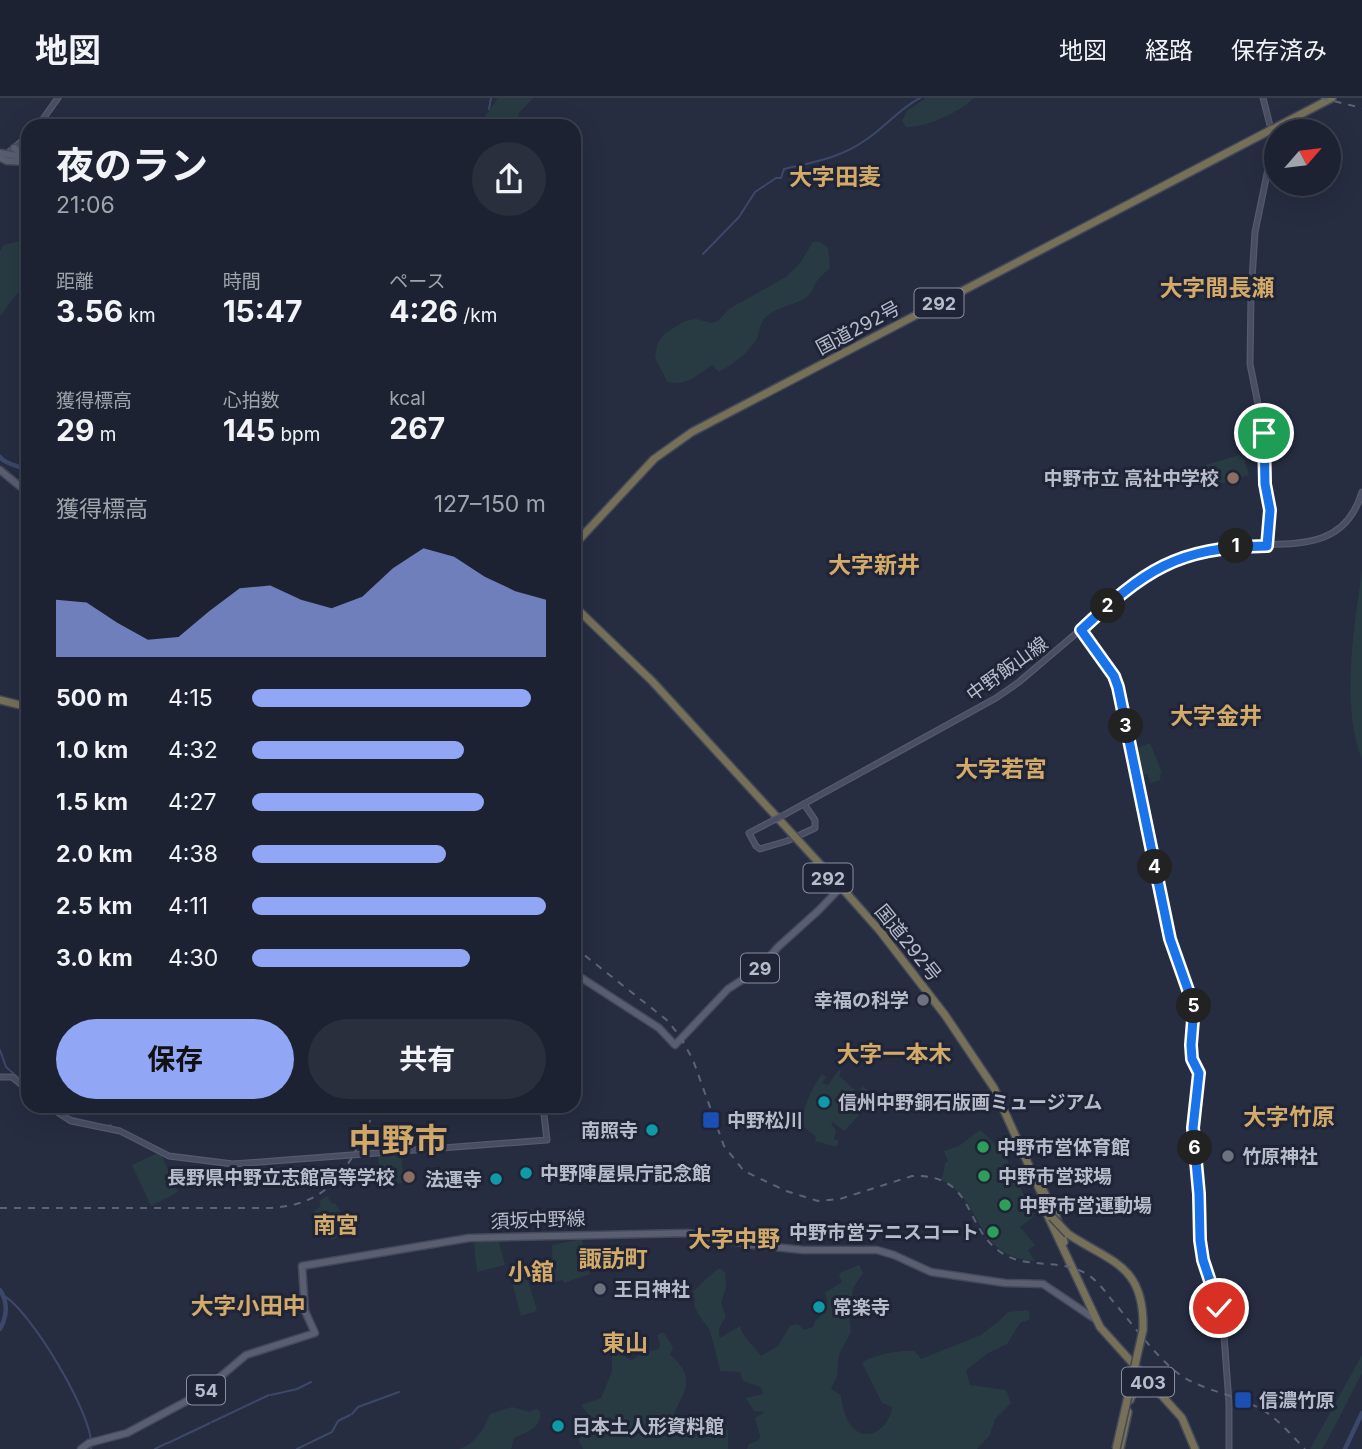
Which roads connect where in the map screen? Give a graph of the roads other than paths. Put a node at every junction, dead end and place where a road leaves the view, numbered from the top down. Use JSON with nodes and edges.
{"nodes":[{"id":1,"x":58,"y":98,"type":"edge"},
{"id":2,"x":1263,"y":98,"type":"edge"},
{"id":3,"x":1332,"y":98,"type":"edge"},
{"id":4,"x":43,"y":119,"type":"edge"},
{"id":5,"x":1269,"y":119,"type":"edge"},
{"id":6,"x":1293,"y":119,"type":"edge"},
{"id":7,"x":1264,"y":134,"type":"edge"},
{"id":8,"x":21,"y":142,"type":"edge"},
{"id":9,"x":11,"y":150,"type":"joint"},
{"id":10,"x":21,"y":151,"type":"edge"},
{"id":11,"x":1,"y":156,"type":"edge"},
{"id":12,"x":21,"y":160,"type":"edge"},
{"id":13,"x":1264,"y":188,"type":"edge"},
{"id":14,"x":0,"y":470,"type":"edge"},
{"id":15,"x":21,"y":487,"type":"edge"},
{"id":16,"x":1362,"y":492,"type":"edge"},
{"id":17,"x":581,"y":537,"type":"edge"},
{"id":18,"x":1267,"y":546,"type":"junction"},
{"id":19,"x":581,"y":616,"type":"edge"},
{"id":20,"x":1081,"y":630,"type":"junction"},
{"id":21,"x":0,"y":700,"type":"edge"},
{"id":22,"x":21,"y":705,"type":"edge"},
{"id":23,"x":804,"y":804,"type":"junction"},
{"id":24,"x":794,"y":838,"type":"junction"},
{"id":25,"x":840,"y":888,"type":"junction"},
{"id":26,"x":581,"y":978,"type":"edge"},
{"id":27,"x":0,"y":1077,"type":"edge"},
{"id":28,"x":21,"y":1084,"type":"edge"},
{"id":29,"x":59,"y":1113,"type":"edge"},
{"id":30,"x":544,"y":1113,"type":"edge"},
{"id":31,"x":1022,"y":1150,"type":"junction"},
{"id":32,"x":1095,"y":1319,"type":"junction"},
{"id":33,"x":1142,"y":1376,"type":"junction"},
{"id":34,"x":80,"y":1449,"type":"edge"},
{"id":35,"x":1116,"y":1449,"type":"edge"},
{"id":36,"x":1195,"y":1449,"type":"edge"},
{"id":37,"x":1229,"y":1449,"type":"edge"}],
"edges":[{"from":1,"to":4,"type":"main road"},
{"from":2,"to":5,"type":"main road"},
{"from":3,"to":6,"type":"highway","name":"国道292号","number":"292"},
{"from":7,"to":17,"type":"highway","name":"国道292号","number":"292"},
{"from":8,"to":9,"type":"main road"},
{"from":9,"to":10,"type":"main road"},
{"from":11,"to":12,"type":"main road"},
{"from":13,"to":18,"type":"main road"},
{"from":14,"to":15,"type":"main road"},
{"from":16,"to":18,"type":"main road","name":"中野飯山線"},
{"from":18,"to":20,"type":"main road","name":"中野飯山線"},
{"from":19,"to":24,"type":"highway","name":"国道292号","number":"292"},
{"from":20,"to":23,"type":"main road","name":"中野飯山線"},
{"from":20,"to":37,"type":"main road"},
{"from":21,"to":22,"type":"highway"},
{"from":23,"to":24,"type":"main road"},
{"from":23,"to":24,"type":"main road","name":"中野飯山線","bridge":true},
{"from":24,"to":25,"type":"highway","name":"国道292号","number":"292"},
{"from":25,"to":26,"type":"main road","number":"29"},
{"from":25,"to":31,"type":"highway","name":"国道292号","number":"292"},
{"from":27,"to":28,"type":"main road"},
{"from":29,"to":30,"type":"main road"},
{"from":31,"to":32,"type":"highway","number":"403"},
{"from":31,"to":35,"type":"highway","name":"国道292号","number":"292","bridge":true},
{"from":32,"to":33,"type":"highway","number":"403"},
{"from":32,"to":34,"type":"main road","name":"須坂中野線","number":"54"},
{"from":33,"to":35,"type":"highway","number":"292","bridge":true},
{"from":33,"to":36,"type":"highway","number":"403"}]}
